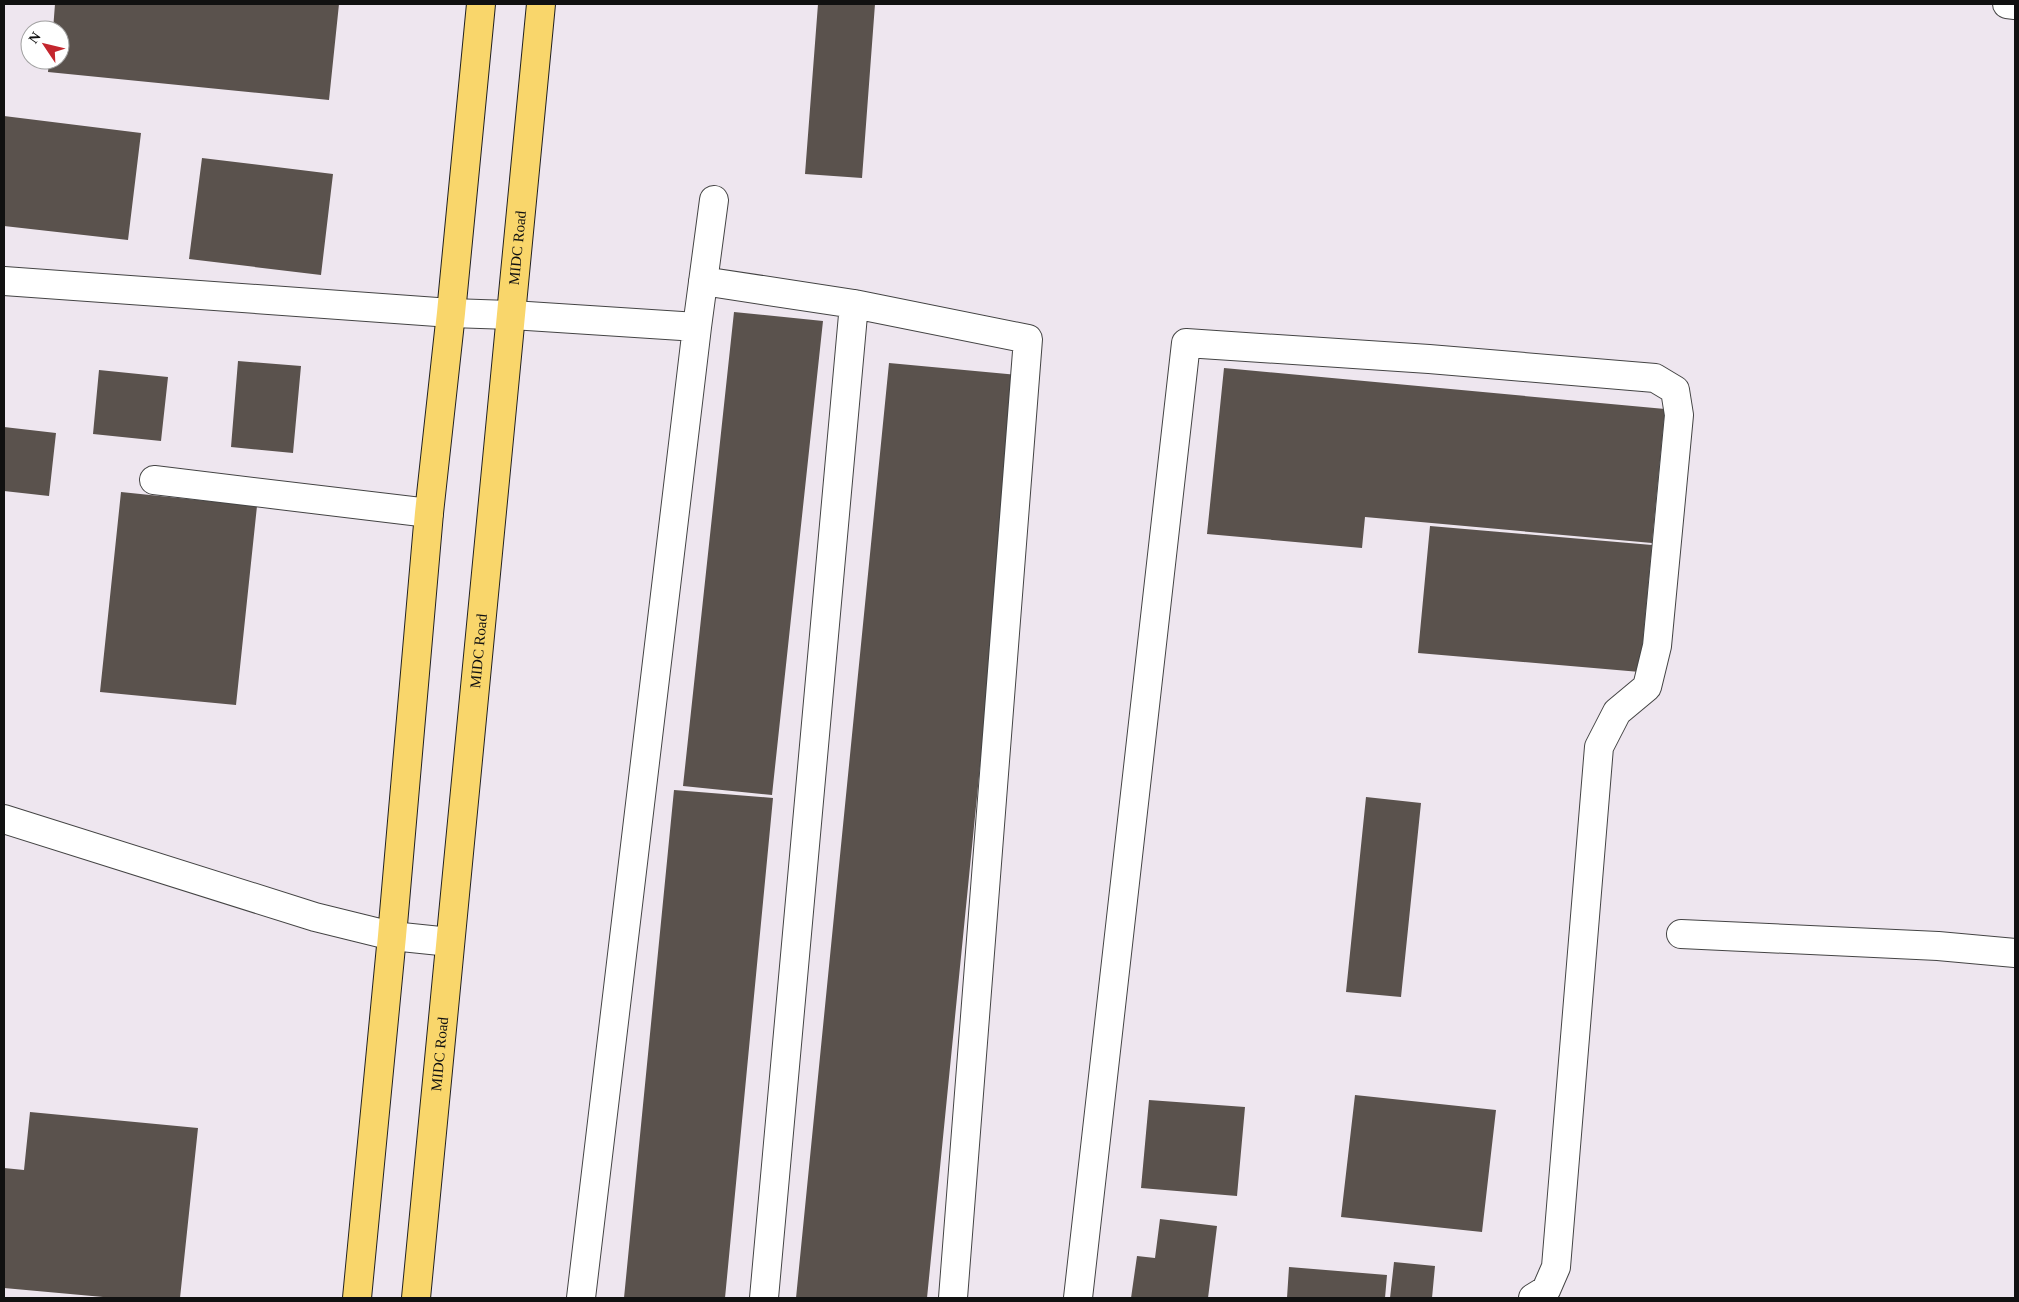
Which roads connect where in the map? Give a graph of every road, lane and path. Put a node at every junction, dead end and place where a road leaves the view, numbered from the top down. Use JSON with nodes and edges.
{"nodes":[{"id":1,"x":481,"y":4,"type":"edge"},
{"id":2,"x":541,"y":4,"type":"edge"},
{"id":3,"x":2007,"y":4,"type":"edge"},
{"id":4,"x":2015,"y":5,"type":"edge"},
{"id":5,"x":714,"y":200,"type":"dead end"},
{"id":6,"x":4,"y":281,"type":"edge"},
{"id":7,"x":703,"y":281,"type":"junction"},
{"id":8,"x":854,"y":304,"type":"junction"},
{"id":9,"x":451,"y":313,"type":"junction"},
{"id":10,"x":512,"y":315,"type":"junction"},
{"id":11,"x":697,"y":327,"type":"junction"},
{"id":12,"x":154,"y":480,"type":"dead end"},
{"id":13,"x":429,"y":513,"type":"junction"},
{"id":14,"x":4,"y":819,"type":"edge"},
{"id":15,"x":1681,"y":934,"type":"dead end"},
{"id":16,"x":392,"y":936,"type":"junction"},
{"id":17,"x":450,"y":942,"type":"junction"},
{"id":18,"x":2015,"y":953,"type":"edge"},
{"id":19,"x":357,"y":1298,"type":"edge"},
{"id":20,"x":416,"y":1298,"type":"edge"},
{"id":21,"x":581,"y":1298,"type":"edge"},
{"id":22,"x":764,"y":1298,"type":"edge"},
{"id":23,"x":953,"y":1298,"type":"edge"},
{"id":24,"x":1078,"y":1298,"type":"edge"},
{"id":25,"x":1533,"y":1298,"type":"edge"}],
"edges":[{"from":1,"to":9,"type":"main road"},
{"from":2,"to":10,"type":"main road","name":"MIDC Road"},
{"from":3,"to":4,"type":"street"},
{"from":5,"to":7,"type":"street"},
{"from":6,"to":9,"type":"street"},
{"from":7,"to":8,"type":"street"},
{"from":7,"to":11,"type":"street"},
{"from":8,"to":22,"type":"street"},
{"from":8,"to":23,"type":"street"},
{"from":9,"to":10,"type":"street"},
{"from":9,"to":13,"type":"main road"},
{"from":10,"to":11,"type":"street"},
{"from":10,"to":17,"type":"main road","name":"MIDC Road"},
{"from":11,"to":21,"type":"street"},
{"from":12,"to":13,"type":"street"},
{"from":13,"to":16,"type":"main road"},
{"from":14,"to":16,"type":"street"},
{"from":15,"to":18,"type":"street"},
{"from":16,"to":17,"type":"street"},
{"from":16,"to":19,"type":"main road"},
{"from":17,"to":20,"type":"main road","name":"MIDC Road"},
{"from":24,"to":25,"type":"street"}]}
